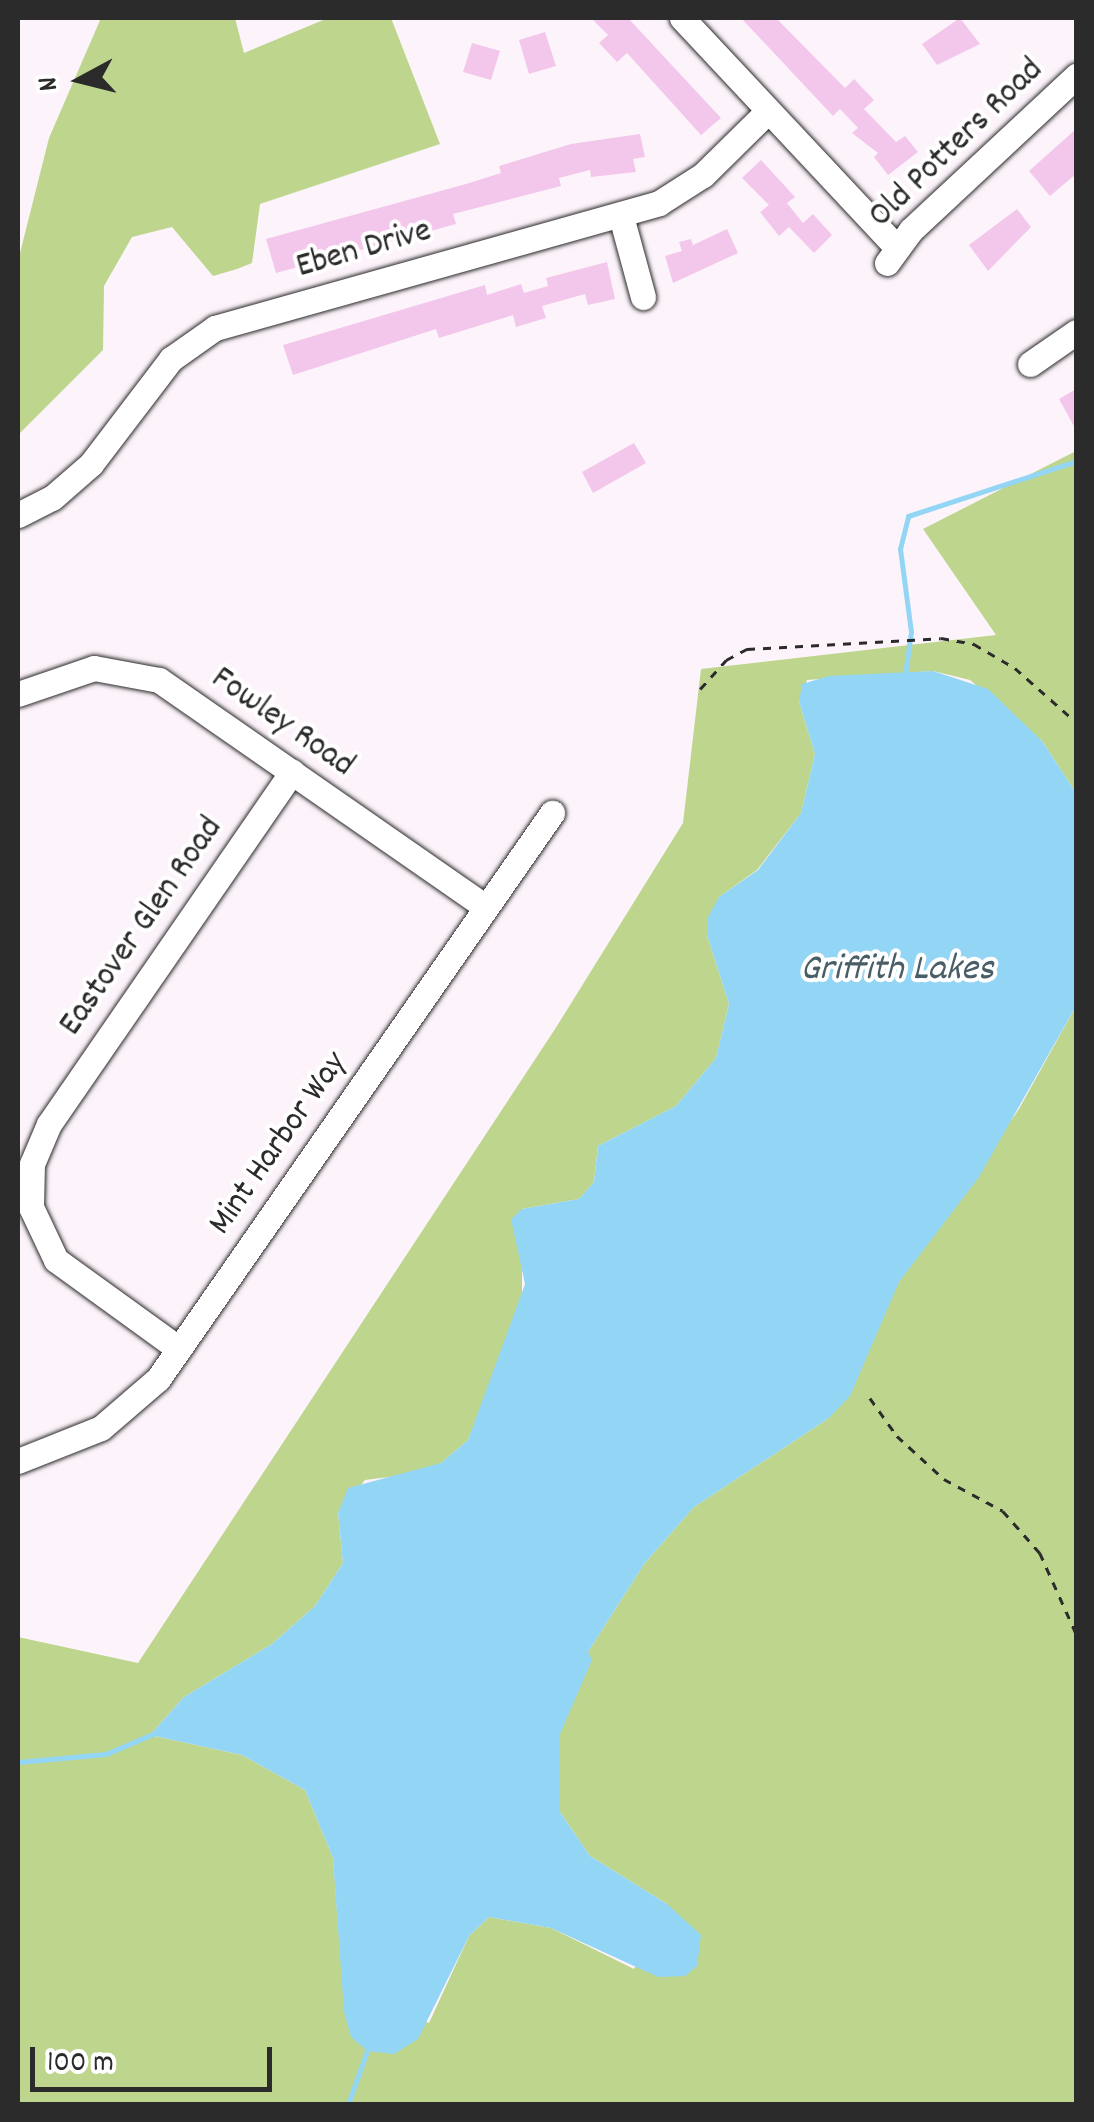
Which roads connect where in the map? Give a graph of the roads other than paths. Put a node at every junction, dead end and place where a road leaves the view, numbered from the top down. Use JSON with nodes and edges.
{"nodes":[{"id":1,"x":682,"y":18,"type":"edge"},
{"id":2,"x":1076,"y":76,"type":"edge"},
{"id":3,"x":768,"y":112,"type":"junction"},
{"id":4,"x":621,"y":216,"type":"junction"},
{"id":5,"x":643,"y":297,"type":"dead end"},
{"id":6,"x":1076,"y":332,"type":"edge"},
{"id":7,"x":1030,"y":364,"type":"dead end"},
{"id":8,"x":18,"y":514,"type":"edge"},
{"id":9,"x":18,"y":694,"type":"edge"},
{"id":10,"x":292,"y":772,"type":"junction"},
{"id":11,"x":552,"y":813,"type":"dead end"},
{"id":12,"x":486,"y":907,"type":"junction"},
{"id":13,"x":179,"y":1349,"type":"junction"},
{"id":14,"x":18,"y":1461,"type":"edge"}],
"edges":[{"from":1,"to":3,"type":"street"},
{"from":2,"to":3,"type":"street","name":"Old Potters Road"},
{"from":3,"to":4,"type":"street","name":"Eben Drive"},
{"from":4,"to":5,"type":"street"},
{"from":4,"to":8,"type":"street","name":"Eben Drive"},
{"from":6,"to":7,"type":"street"},
{"from":9,"to":10,"type":"street","name":"Fowley Road"},
{"from":10,"to":12,"type":"street","name":"Fowley Road"},
{"from":10,"to":13,"type":"street","name":"Eastover Glen Road"},
{"from":11,"to":12,"type":"street","name":"Mint Harbor Way"},
{"from":12,"to":13,"type":"street","name":"Mint Harbor Way"},
{"from":13,"to":14,"type":"street","name":"Mint Harbor Way"}]}
